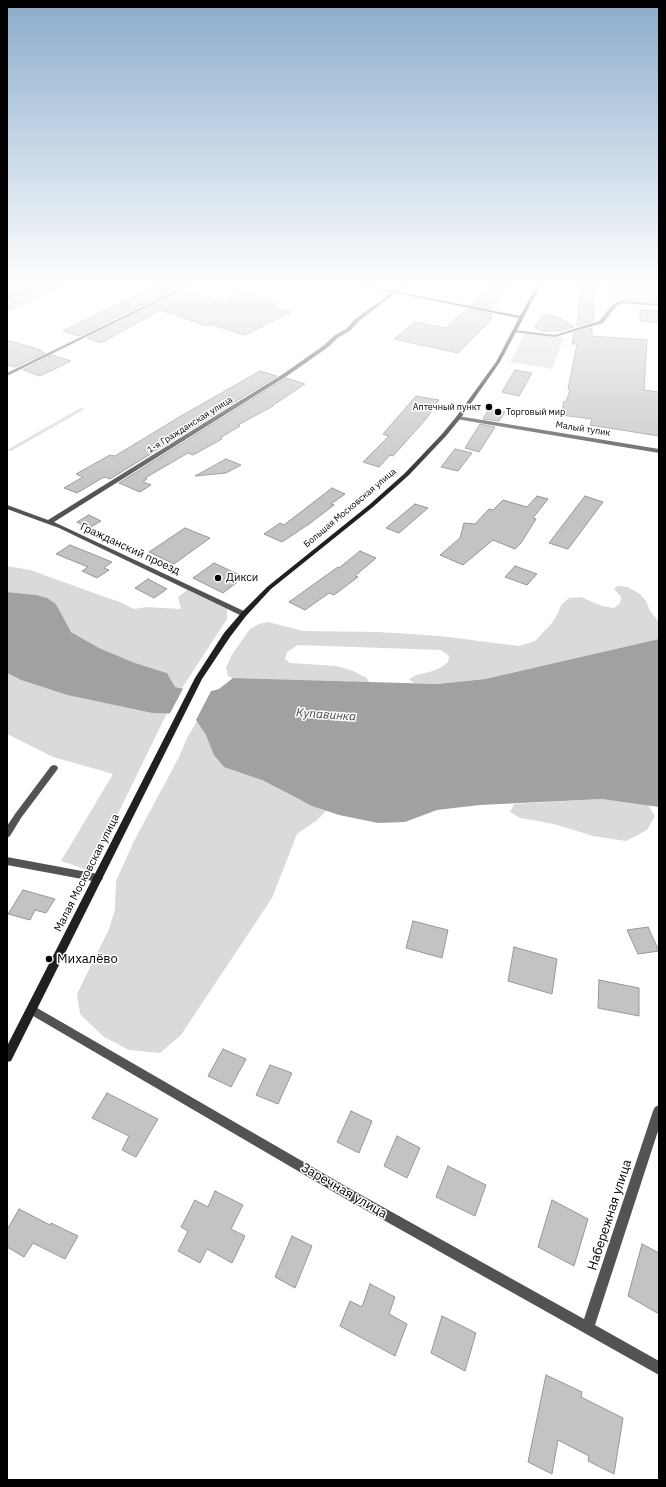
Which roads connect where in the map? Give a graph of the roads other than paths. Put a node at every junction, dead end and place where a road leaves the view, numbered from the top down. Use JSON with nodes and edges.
{"nodes":[{"id":1,"x":52,"y":352,"type":"edge"},
{"id":2,"x":318,"y":352,"type":"edge"},
{"id":3,"x":503,"y":352,"type":"edge"},
{"id":4,"x":7,"y":375,"type":"edge"},
{"id":5,"x":458,"y":418,"type":"junction"},
{"id":6,"x":659,"y":451,"type":"edge"},
{"id":7,"x":7,"y":507,"type":"edge"},
{"id":8,"x":48,"y":523,"type":"junction"},
{"id":9,"x":244,"y":614,"type":"junction"},
{"id":10,"x":188,"y":699,"type":"joint"},
{"id":11,"x":54,"y":768,"type":"dead end"},
{"id":12,"x":7,"y":834,"type":"edge"},
{"id":13,"x":7,"y":861,"type":"edge"},
{"id":14,"x":98,"y":878,"type":"junction"},
{"id":15,"x":32,"y":1010,"type":"junction"},
{"id":16,"x":7,"y":1056,"type":"edge"},
{"id":17,"x":659,"y":1111,"type":"edge"},
{"id":18,"x":588,"y":1328,"type":"junction"},
{"id":19,"x":659,"y":1368,"type":"edge"}],
"edges":[{"from":1,"to":4,"type":"street"},
{"from":2,"to":8,"type":"street","name":"1-я Гражданская улица"},
{"from":3,"to":5,"type":"main road","name":"Большая Московская улица"},
{"from":5,"to":6,"type":"street","name":"Малый тупик"},
{"from":5,"to":9,"type":"main road","name":"Большая Московская улица"},
{"from":7,"to":8,"type":"street","name":"Гражданский проезд"},
{"from":8,"to":9,"type":"street","name":"Гражданский проезд"},
{"from":9,"to":10,"type":"main road","name":"Большая Московская улица"},
{"from":10,"to":14,"type":"main road","name":"Малая Московская улица"},
{"from":11,"to":12,"type":"street"},
{"from":13,"to":14,"type":"street"},
{"from":14,"to":15,"type":"main road","name":"Малая Московская улица"},
{"from":15,"to":16,"type":"main road","name":"Малая Московская улица"},
{"from":15,"to":18,"type":"street","name":"Заречная улица"},
{"from":17,"to":18,"type":"street","name":"Набережная улица"},
{"from":18,"to":19,"type":"street","name":"Заречная улица"}]}
